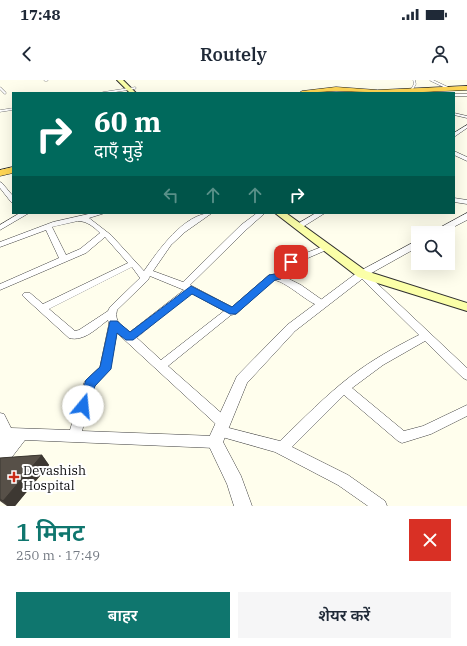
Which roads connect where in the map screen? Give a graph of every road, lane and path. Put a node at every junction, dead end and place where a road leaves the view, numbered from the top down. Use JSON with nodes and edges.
{"nodes":[{"id":1,"x":120,"y":80,"type":"edge"},
{"id":2,"x":129,"y":80,"type":"edge"},
{"id":3,"x":414,"y":80,"type":"edge"},
{"id":4,"x":432,"y":80,"type":"edge"},
{"id":5,"x":0,"y":88,"type":"edge"},
{"id":6,"x":128,"y":88,"type":"junction"},
{"id":7,"x":467,"y":88,"type":"edge"},
{"id":8,"x":450,"y":89,"type":"junction"},
{"id":9,"x":134,"y":90,"type":"edge"},
{"id":10,"x":108,"y":92,"type":"edge"},
{"id":11,"x":310,"y":92,"type":"edge"},
{"id":12,"x":377,"y":92,"type":"edge"},
{"id":13,"x":377,"y":92,"type":"edge"},
{"id":14,"x":409,"y":92,"type":"edge"},
{"id":15,"x":5,"y":93,"type":"dead end"},
{"id":16,"x":467,"y":95,"type":"edge"},
{"id":17,"x":455,"y":96,"type":"edge"},
{"id":18,"x":12,"y":109,"type":"edge"},
{"id":19,"x":0,"y":111,"type":"edge"},
{"id":20,"x":455,"y":114,"type":"edge"},
{"id":21,"x":467,"y":117,"type":"edge"},
{"id":22,"x":467,"y":126,"type":"edge"},
{"id":23,"x":455,"y":133,"type":"edge"},
{"id":24,"x":455,"y":153,"type":"edge"},
{"id":25,"x":467,"y":159,"type":"edge"},
{"id":26,"x":12,"y":170,"type":"edge"},
{"id":27,"x":0,"y":173,"type":"edge"},
{"id":28,"x":0,"y":184,"type":"edge"},
{"id":29,"x":467,"y":195,"type":"edge"},
{"id":30,"x":12,"y":200,"type":"edge"},
{"id":31,"x":461,"y":201,"type":"edge"},
{"id":32,"x":22,"y":214,"type":"edge"},
{"id":33,"x":98,"y":214,"type":"edge"},
{"id":34,"x":206,"y":214,"type":"edge"},
{"id":35,"x":260,"y":214,"type":"edge"},
{"id":36,"x":281,"y":214,"type":"edge"},
{"id":37,"x":319,"y":214,"type":"edge"},
{"id":38,"x":466,"y":216,"type":"edge"},
{"id":39,"x":80,"y":219,"type":"junction"},
{"id":40,"x":298,"y":226,"type":"junction"},
{"id":41,"x":448,"y":226,"type":"edge"},
{"id":42,"x":48,"y":227,"type":"junction"},
{"id":43,"x":0,"y":228,"type":"edge"},
{"id":44,"x":104,"y":234,"type":"junction"},
{"id":45,"x":0,"y":245,"type":"edge"},
{"id":46,"x":411,"y":246,"type":"edge"},
{"id":47,"x":327,"y":248,"type":"junction"},
{"id":48,"x":64,"y":259,"type":"junction"},
{"id":49,"x":132,"y":264,"type":"junction"},
{"id":50,"x":362,"y":274,"type":"junction"},
{"id":51,"x":147,"y":275,"type":"junction"},
{"id":52,"x":278,"y":277,"type":"junction"},
{"id":53,"x":0,"y":287,"type":"edge"},
{"id":54,"x":188,"y":288,"type":"junction"},
{"id":55,"x":27,"y":295,"type":"dead end"},
{"id":56,"x":322,"y":304,"type":"junction"},
{"id":57,"x":467,"y":307,"type":"edge"},
{"id":58,"x":42,"y":308,"type":"junction"},
{"id":59,"x":230,"y":311,"type":"junction"},
{"id":60,"x":113,"y":318,"type":"junction"},
{"id":61,"x":426,"y":336,"type":"junction"},
{"id":62,"x":130,"y":338,"type":"junction"},
{"id":63,"x":161,"y":366,"type":"junction"},
{"id":64,"x":467,"y":375,"type":"edge"},
{"id":65,"x":345,"y":389,"type":"junction"},
{"id":66,"x":467,"y":410,"type":"edge"},
{"id":67,"x":0,"y":418,"type":"edge"},
{"id":68,"x":219,"y":432,"type":"junction"},
{"id":69,"x":4,"y":433,"type":"edge"},
{"id":70,"x":22,"y":434,"type":"junction"},
{"id":71,"x":74,"y":436,"type":"junction"},
{"id":72,"x":282,"y":448,"type":"junction"},
{"id":73,"x":2,"y":458,"type":"edge"},
{"id":74,"x":243,"y":506,"type":"edge"},
{"id":75,"x":380,"y":506,"type":"edge"}],
"edges":[{"from":1,"to":6,"type":"main road"},
{"from":2,"to":9,"type":"main road"},
{"from":3,"to":14,"type":"lane"},
{"from":4,"to":8,"type":"lane"},
{"from":5,"to":15,"type":"lane"},
{"from":6,"to":9,"type":"main road"},
{"from":6,"to":10,"type":"lane"},
{"from":7,"to":8,"type":"highway"},
{"from":8,"to":14,"type":"highway"},
{"from":11,"to":12,"type":"highway"},
{"from":13,"to":14,"type":"highway"},
{"from":16,"to":17,"type":"street"},
{"from":18,"to":19,"type":"lane"},
{"from":20,"to":21,"type":"street"},
{"from":22,"to":23,"type":"street"},
{"from":24,"to":25,"type":"street"},
{"from":26,"to":27,"type":"highway"},
{"from":28,"to":30,"type":"street"},
{"from":29,"to":31,"type":"street"},
{"from":32,"to":43,"type":"street"},
{"from":33,"to":39,"type":"street"},
{"from":34,"to":51,"type":"street"},
{"from":35,"to":54,"type":"street"},
{"from":36,"to":40,"type":"main road"},
{"from":37,"to":40,"type":"street"},
{"from":38,"to":41,"type":"street"},
{"from":39,"to":42,"type":"street"},
{"from":39,"to":44,"type":"street"},
{"from":40,"to":47,"type":"main road"},
{"from":42,"to":45,"type":"street"},
{"from":42,"to":48,"type":"street"},
{"from":44,"to":48,"type":"street"},
{"from":44,"to":49,"type":"street"},
{"from":46,"to":50,"type":"street"},
{"from":47,"to":50,"type":"main road"},
{"from":47,"to":52,"type":"street"},
{"from":48,"to":53,"type":"street"},
{"from":49,"to":51,"type":"street"},
{"from":49,"to":58,"type":"street"},
{"from":50,"to":56,"type":"street"},
{"from":50,"to":57,"type":"main road"},
{"from":50,"to":61,"type":"street"},
{"from":51,"to":54,"type":"street"},
{"from":51,"to":60,"type":"street"},
{"from":52,"to":56,"type":"street"},
{"from":52,"to":59,"type":"street"},
{"from":54,"to":59,"type":"street"},
{"from":54,"to":62,"type":"street"},
{"from":55,"to":58,"type":"street"},
{"from":56,"to":68,"type":"street"},
{"from":58,"to":60,"type":"street"},
{"from":59,"to":63,"type":"street"},
{"from":60,"to":62,"type":"street"},
{"from":60,"to":71,"type":"street"},
{"from":61,"to":64,"type":"street"},
{"from":61,"to":65,"type":"street"},
{"from":62,"to":63,"type":"street"},
{"from":63,"to":68,"type":"street"},
{"from":65,"to":66,"type":"street"},
{"from":65,"to":72,"type":"street"},
{"from":67,"to":69,"type":"street"},
{"from":68,"to":71,"type":"street"},
{"from":68,"to":72,"type":"street"},
{"from":68,"to":74,"type":"street"},
{"from":69,"to":70,"type":"street"},
{"from":69,"to":73,"type":"street"},
{"from":70,"to":71,"type":"street"},
{"from":70,"to":73,"type":"street"},
{"from":72,"to":75,"type":"street"}]}
